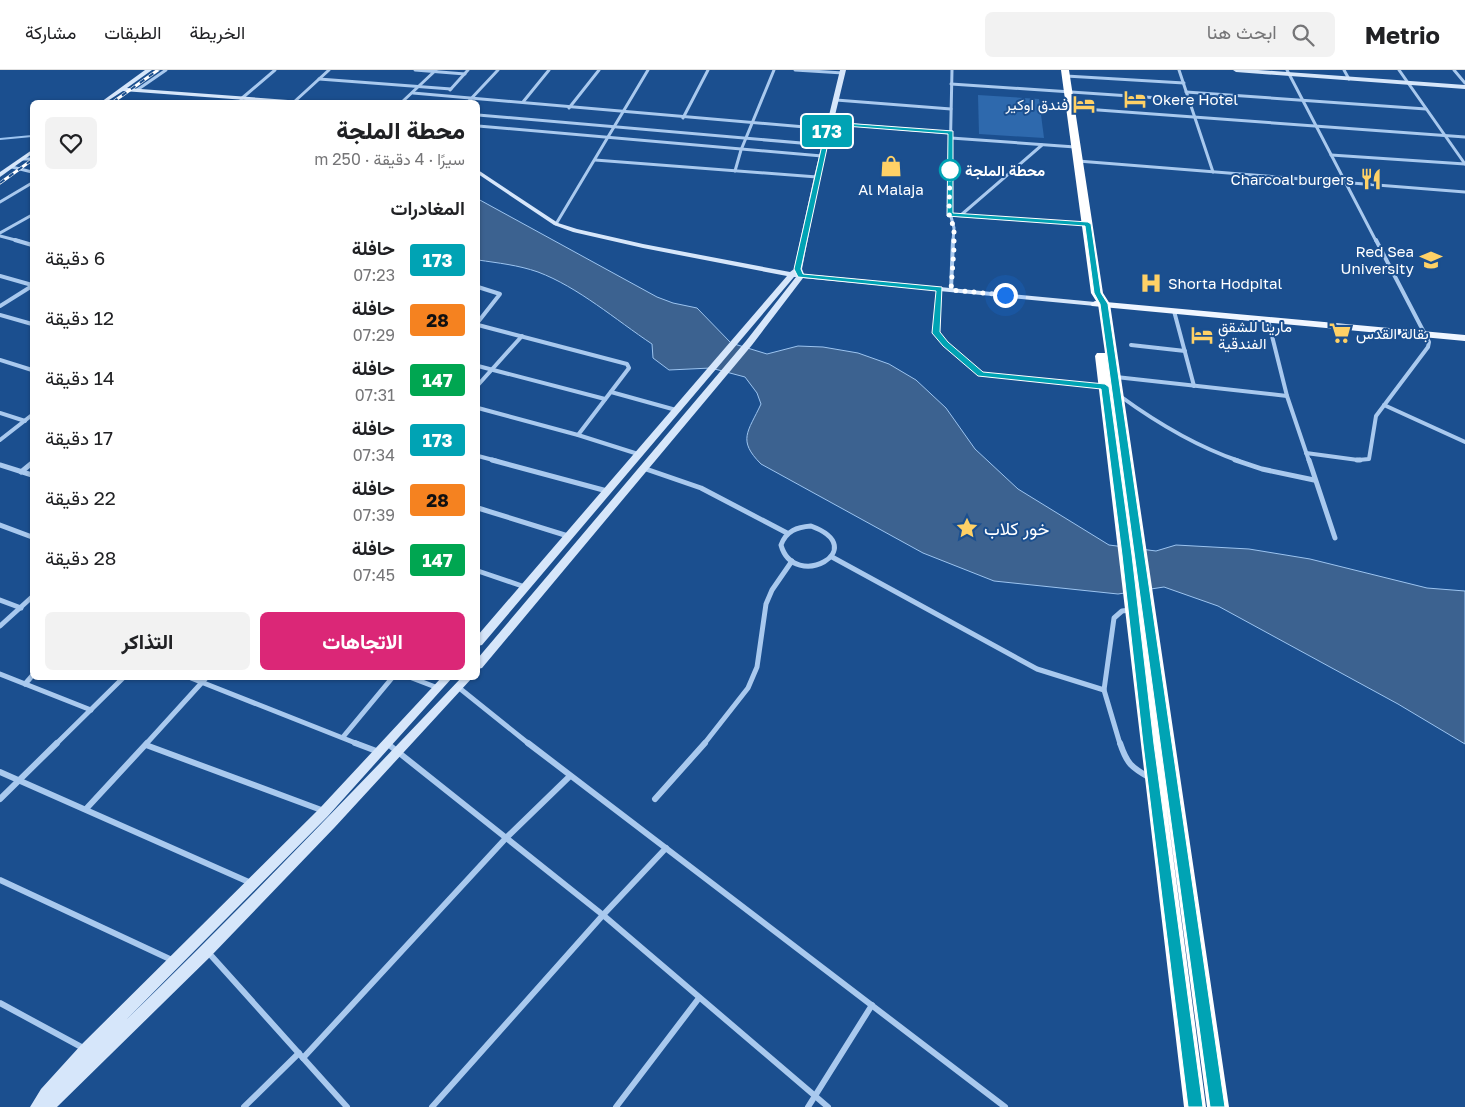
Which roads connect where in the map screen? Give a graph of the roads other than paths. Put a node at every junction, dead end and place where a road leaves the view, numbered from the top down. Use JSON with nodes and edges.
{"nodes":[{"id":1,"x":149,"y":70,"type":"edge"},
{"id":2,"x":166,"y":70,"type":"edge"},
{"id":3,"x":275,"y":70,"type":"edge"},
{"id":4,"x":329,"y":70,"type":"edge"},
{"id":5,"x":415,"y":70,"type":"edge"},
{"id":6,"x":468,"y":70,"type":"edge"},
{"id":7,"x":498,"y":70,"type":"edge"},
{"id":8,"x":549,"y":70,"type":"edge"},
{"id":9,"x":599,"y":70,"type":"edge"},
{"id":10,"x":648,"y":70,"type":"edge"},
{"id":11,"x":708,"y":70,"type":"edge"},
{"id":12,"x":774,"y":70,"type":"edge"},
{"id":13,"x":796,"y":70,"type":"edge"},
{"id":14,"x":952,"y":70,"type":"edge"},
{"id":15,"x":1179,"y":70,"type":"edge"},
{"id":16,"x":1236,"y":70,"type":"edge"},
{"id":17,"x":1344,"y":70,"type":"edge"},
{"id":18,"x":1398,"y":70,"type":"edge"},
{"id":19,"x":1454,"y":70,"type":"edge"},
{"id":20,"x":435,"y":71,"type":"edge"},
{"id":21,"x":843,"y":71,"type":"edge"},
{"id":22,"x":1288,"y":72,"type":"edge"},
{"id":23,"x":1065,"y":73,"type":"edge"},
{"id":24,"x":464,"y":74,"type":"junction"},
{"id":25,"x":319,"y":79,"type":"junction"},
{"id":26,"x":1349,"y":79,"type":"junction"},
{"id":27,"x":1184,"y":83,"type":"junction"},
{"id":28,"x":1407,"y":83,"type":"junction"},
{"id":29,"x":952,"y":84,"type":"junction"},
{"id":30,"x":1465,"y":85,"type":"edge"},
{"id":31,"x":419,"y":87,"type":"junction"},
{"id":32,"x":122,"y":89,"type":"junction"},
{"id":33,"x":451,"y":89,"type":"junction"},
{"id":34,"x":137,"y":90,"type":"junction"},
{"id":35,"x":1068,"y":92,"type":"junction"},
{"id":36,"x":1186,"y":92,"type":"junction"},
{"id":37,"x":412,"y":93,"type":"junction"},
{"id":38,"x":444,"y":96,"type":"junction"},
{"id":39,"x":474,"y":98,"type":"junction"},
{"id":40,"x":241,"y":99,"type":"junction"},
{"id":41,"x":106,"y":100,"type":"edge"},
{"id":42,"x":257,"y":100,"type":"edge"},
{"id":43,"x":296,"y":100,"type":"edge"},
{"id":44,"x":404,"y":100,"type":"edge"},
{"id":45,"x":471,"y":100,"type":"edge"},
{"id":46,"x":836,"y":100,"type":"junction"},
{"id":47,"x":1189,"y":100,"type":"junction"},
{"id":48,"x":1304,"y":100,"type":"junction"},
{"id":49,"x":523,"y":102,"type":"junction"},
{"id":50,"x":569,"y":108,"type":"junction"},
{"id":51,"x":1071,"y":108,"type":"junction"},
{"id":52,"x":951,"y":109,"type":"junction"},
{"id":53,"x":1426,"y":109,"type":"junction"},
{"id":54,"x":622,"y":112,"type":"junction"},
{"id":55,"x":480,"y":115,"type":"edge"},
{"id":56,"x":1195,"y":117,"type":"junction"},
{"id":57,"x":683,"y":118,"type":"junction"},
{"id":58,"x":751,"y":123,"type":"junction"},
{"id":59,"x":1316,"y":125,"type":"junction"},
{"id":60,"x":480,"y":126,"type":"edge"},
{"id":61,"x":829,"y":126,"type":"junction"},
{"id":62,"x":612,"y":128,"type":"junction"},
{"id":63,"x":951,"y":133,"type":"junction"},
{"id":64,"x":1444,"y":136,"type":"junction"},
{"id":65,"x":1465,"y":137,"type":"edge"},
{"id":66,"x":951,"y":138,"type":"junction"},
{"id":67,"x":607,"y":139,"type":"junction"},
{"id":68,"x":745,"y":139,"type":"junction"},
{"id":69,"x":824,"y":145,"type":"junction"},
{"id":70,"x":1042,"y":145,"type":"junction"},
{"id":71,"x":1075,"y":147,"type":"junction"},
{"id":72,"x":741,"y":150,"type":"junction"},
{"id":73,"x":30,"y":154,"type":"edge"},
{"id":74,"x":1331,"y":155,"type":"junction"},
{"id":75,"x":822,"y":156,"type":"junction"},
{"id":76,"x":23,"y":159,"type":"junction"},
{"id":77,"x":30,"y":159,"type":"edge"},
{"id":78,"x":595,"y":160,"type":"junction"},
{"id":79,"x":1078,"y":161,"type":"junction"},
{"id":80,"x":1465,"y":164,"type":"edge"},
{"id":81,"x":12,"y":167,"type":"junction"},
{"id":82,"x":735,"y":171,"type":"junction"},
{"id":83,"x":30,"y":172,"type":"edge"},
{"id":84,"x":1213,"y":172,"type":"junction"},
{"id":85,"x":480,"y":173,"type":"edge"},
{"id":86,"x":0,"y":175,"type":"edge"},
{"id":87,"x":817,"y":177,"type":"junction"},
{"id":88,"x":1345,"y":182,"type":"junction"},
{"id":89,"x":30,"y":184,"type":"edge"},
{"id":90,"x":1465,"y":192,"type":"edge"},
{"id":91,"x":0,"y":202,"type":"edge"},
{"id":92,"x":949,"y":214,"type":"junction"},
{"id":93,"x":961,"y":215,"type":"junction"},
{"id":94,"x":30,"y":216,"type":"edge"},
{"id":95,"x":556,"y":224,"type":"junction"},
{"id":96,"x":1088,"y":224,"type":"junction"},
{"id":97,"x":0,"y":235,"type":"edge"},
{"id":98,"x":30,"y":244,"type":"edge"},
{"id":99,"x":797,"y":273,"type":"junction"},
{"id":100,"x":0,"y":276,"type":"edge"},
{"id":101,"x":30,"y":284,"type":"edge"},
{"id":102,"x":30,"y":286,"type":"edge"},
{"id":103,"x":480,"y":288,"type":"edge"},
{"id":104,"x":940,"y":289,"type":"junction"},
{"id":105,"x":951,"y":290,"type":"junction"},
{"id":106,"x":1099,"y":302,"type":"junction"},
{"id":107,"x":0,"y":306,"type":"edge"},
{"id":108,"x":1174,"y":311,"type":"junction"},
{"id":109,"x":0,"y":315,"type":"edge"},
{"id":110,"x":480,"y":320,"type":"edge"},
{"id":111,"x":1268,"y":320,"type":"junction"},
{"id":112,"x":30,"y":322,"type":"edge"},
{"id":113,"x":480,"y":324,"type":"edge"},
{"id":114,"x":1427,"y":335,"type":"junction"},
{"id":115,"x":522,"y":336,"type":"junction"},
{"id":116,"x":1465,"y":338,"type":"edge"},
{"id":117,"x":1132,"y":346,"type":"dead end"},
{"id":118,"x":1185,"y":351,"type":"junction"},
{"id":119,"x":0,"y":360,"type":"edge"},
{"id":120,"x":480,"y":367,"type":"edge"},
{"id":121,"x":30,"y":369,"type":"edge"},
{"id":122,"x":492,"y":370,"type":"junction"},
{"id":123,"x":1114,"y":377,"type":"junction"},
{"id":124,"x":480,"y":383,"type":"edge"},
{"id":125,"x":1194,"y":386,"type":"junction"},
{"id":126,"x":1105,"y":387,"type":"junction"},
{"id":127,"x":611,"y":392,"type":"junction"},
{"id":128,"x":1117,"y":394,"type":"junction"},
{"id":129,"x":1287,"y":396,"type":"junction"},
{"id":130,"x":605,"y":399,"type":"junction"},
{"id":131,"x":1384,"y":405,"type":"junction"},
{"id":132,"x":480,"y":409,"type":"edge"},
{"id":133,"x":676,"y":410,"type":"junction"},
{"id":134,"x":0,"y":413,"type":"edge"},
{"id":135,"x":30,"y":417,"type":"edge"},
{"id":136,"x":25,"y":421,"type":"junction"},
{"id":137,"x":578,"y":435,"type":"junction"},
{"id":138,"x":0,"y":440,"type":"edge"},
{"id":139,"x":1465,"y":442,"type":"edge"},
{"id":140,"x":1118,"y":448,"type":"junction"},
{"id":141,"x":1306,"y":453,"type":"junction"},
{"id":142,"x":638,"y":454,"type":"junction"},
{"id":143,"x":480,"y":457,"type":"edge"},
{"id":144,"x":0,"y":465,"type":"edge"},
{"id":145,"x":30,"y":465,"type":"edge"},
{"id":146,"x":643,"y":467,"type":"junction"},
{"id":147,"x":21,"y":472,"type":"junction"},
{"id":148,"x":30,"y":474,"type":"edge"},
{"id":149,"x":1314,"y":480,"type":"junction"},
{"id":150,"x":607,"y":492,"type":"junction"},
{"id":151,"x":480,"y":509,"type":"edge"},
{"id":152,"x":0,"y":525,"type":"edge"},
{"id":153,"x":787,"y":533,"type":"junction"},
{"id":154,"x":30,"y":535,"type":"edge"},
{"id":155,"x":568,"y":536,"type":"junction"},
{"id":156,"x":1335,"y":538,"type":"dead end"},
{"id":157,"x":832,"y":557,"type":"junction"},
{"id":158,"x":792,"y":561,"type":"junction"},
{"id":159,"x":480,"y":572,"type":"edge"},
{"id":160,"x":525,"y":587,"type":"junction"},
{"id":161,"x":30,"y":599,"type":"edge"},
{"id":162,"x":0,"y":600,"type":"edge"},
{"id":163,"x":1137,"y":606,"type":"junction"},
{"id":164,"x":21,"y":608,"type":"junction"},
{"id":165,"x":0,"y":626,"type":"edge"},
{"id":166,"x":480,"y":636,"type":"edge"},
{"id":167,"x":480,"y":663,"type":"edge"},
{"id":168,"x":0,"y":674,"type":"edge"},
{"id":169,"x":30,"y":678,"type":"edge"},
{"id":170,"x":121,"y":680,"type":"edge"},
{"id":171,"x":203,"y":680,"type":"edge"},
{"id":172,"x":206,"y":680,"type":"edge"},
{"id":173,"x":390,"y":680,"type":"edge"},
{"id":174,"x":417,"y":680,"type":"edge"},
{"id":175,"x":445,"y":680,"type":"edge"},
{"id":176,"x":463,"y":682,"type":"edge"},
{"id":177,"x":25,"y":684,"type":"junction"},
{"id":178,"x":438,"y":688,"type":"junction"},
{"id":179,"x":1104,"y":690,"type":"junction"},
{"id":180,"x":91,"y":710,"type":"junction"},
{"id":181,"x":343,"y":737,"type":"junction"},
{"id":182,"x":146,"y":745,"type":"junction"},
{"id":183,"x":384,"y":748,"type":"junction"},
{"id":184,"x":398,"y":753,"type":"junction"},
{"id":185,"x":0,"y":772,"type":"edge"},
{"id":186,"x":570,"y":776,"type":"junction"},
{"id":187,"x":1152,"y":779,"type":"junction"},
{"id":188,"x":18,"y":780,"type":"junction"},
{"id":189,"x":0,"y":799,"type":"edge"},
{"id":190,"x":656,"y":800,"type":"dead end"},
{"id":191,"x":86,"y":809,"type":"junction"},
{"id":192,"x":324,"y":812,"type":"junction"},
{"id":193,"x":506,"y":838,"type":"junction"},
{"id":194,"x":666,"y":848,"type":"junction"},
{"id":195,"x":0,"y":880,"type":"edge"},
{"id":196,"x":253,"y":884,"type":"junction"},
{"id":197,"x":603,"y":915,"type":"junction"},
{"id":198,"x":206,"y":951,"type":"junction"},
{"id":199,"x":175,"y":961,"type":"junction"},
{"id":200,"x":699,"y":998,"type":"junction"},
{"id":201,"x":0,"y":1003,"type":"edge"},
{"id":202,"x":872,"y":1005,"type":"junction"},
{"id":203,"x":86,"y":1050,"type":"junction"},
{"id":204,"x":301,"y":1056,"type":"junction"},
{"id":205,"x":815,"y":1096,"type":"junction"},
{"id":206,"x":38,"y":1107,"type":"edge"},
{"id":207,"x":47,"y":1107,"type":"edge"},
{"id":208,"x":244,"y":1107,"type":"edge"},
{"id":209,"x":347,"y":1107,"type":"edge"},
{"id":210,"x":432,"y":1107,"type":"edge"},
{"id":211,"x":616,"y":1107,"type":"edge"},
{"id":212,"x":808,"y":1107,"type":"edge"},
{"id":213,"x":828,"y":1107,"type":"edge"},
{"id":214,"x":1005,"y":1107,"type":"edge"},
{"id":215,"x":1196,"y":1107,"type":"edge"},
{"id":216,"x":1218,"y":1107,"type":"edge"}],
"edges":[{"from":1,"to":32,"type":"street"},
{"from":2,"to":34,"type":"street"},
{"from":3,"to":40,"type":"street"},
{"from":4,"to":25,"type":"street"},
{"from":5,"to":20,"type":"street"},
{"from":6,"to":24,"type":"street"},
{"from":7,"to":39,"type":"street"},
{"from":8,"to":49,"type":"street"},
{"from":9,"to":50,"type":"street"},
{"from":10,"to":54,"type":"street"},
{"from":11,"to":57,"type":"street"},
{"from":12,"to":58,"type":"street"},
{"from":13,"to":21,"type":"street"},
{"from":14,"to":29,"type":"street"},
{"from":15,"to":27,"type":"street"},
{"from":16,"to":22,"type":"street"},
{"from":17,"to":26,"type":"street"},
{"from":18,"to":28,"type":"street"},
{"from":19,"to":30,"type":"street"},
{"from":20,"to":24,"type":"street"},
{"from":20,"to":31,"type":"street"},
{"from":21,"to":46,"type":"street"},
{"from":22,"to":26,"type":"street"},
{"from":22,"to":48,"type":"street"},
{"from":23,"to":27,"type":"street"},
{"from":23,"to":35,"type":"highway"},
{"from":24,"to":33,"type":"street"},
{"from":25,"to":31,"type":"street"},
{"from":25,"to":43,"type":"street"},
{"from":26,"to":28,"type":"street"},
{"from":27,"to":36,"type":"street"},
{"from":28,"to":30,"type":"street"},
{"from":28,"to":53,"type":"street"},
{"from":29,"to":35,"type":"street"},
{"from":29,"to":52,"type":"street"},
{"from":31,"to":33,"type":"street"},
{"from":31,"to":37,"type":"street"},
{"from":32,"to":34,"type":"street"},
{"from":32,"to":41,"type":"street"},
{"from":33,"to":38,"type":"street"},
{"from":34,"to":40,"type":"street"},
{"from":35,"to":47,"type":"street"},
{"from":35,"to":51,"type":"highway"},
{"from":36,"to":47,"type":"street"},
{"from":36,"to":48,"type":"street"},
{"from":37,"to":38,"type":"street"},
{"from":37,"to":44,"type":"street"},
{"from":38,"to":39,"type":"street"},
{"from":39,"to":45,"type":"street"},
{"from":39,"to":49,"type":"street"},
{"from":40,"to":42,"type":"street"},
{"from":46,"to":52,"type":"street"},
{"from":46,"to":61,"type":"street"},
{"from":47,"to":56,"type":"street"},
{"from":48,"to":53,"type":"street"},
{"from":48,"to":59,"type":"street"},
{"from":49,"to":50,"type":"street"},
{"from":50,"to":54,"type":"street"},
{"from":51,"to":56,"type":"street"},
{"from":51,"to":71,"type":"highway"},
{"from":52,"to":63,"type":"street"},
{"from":53,"to":64,"type":"street"},
{"from":54,"to":57,"type":"street"},
{"from":54,"to":62,"type":"street"},
{"from":55,"to":62,"type":"street"},
{"from":56,"to":59,"type":"street"},
{"from":56,"to":84,"type":"street"},
{"from":57,"to":58,"type":"street"},
{"from":58,"to":61,"type":"street"},
{"from":58,"to":68,"type":"street"},
{"from":59,"to":64,"type":"street"},
{"from":59,"to":74,"type":"street"},
{"from":60,"to":67,"type":"street"},
{"from":61,"to":63,"type":"street"},
{"from":61,"to":69,"type":"street"},
{"from":62,"to":67,"type":"street"},
{"from":62,"to":68,"type":"street"},
{"from":63,"to":66,"type":"street"},
{"from":64,"to":65,"type":"street"},
{"from":64,"to":80,"type":"street"},
{"from":66,"to":70,"type":"street"},
{"from":66,"to":92,"type":"street"},
{"from":67,"to":72,"type":"street"},
{"from":67,"to":78,"type":"street"},
{"from":68,"to":69,"type":"street"},
{"from":68,"to":72,"type":"street"},
{"from":69,"to":75,"type":"street"},
{"from":70,"to":71,"type":"street"},
{"from":70,"to":93,"type":"street"},
{"from":71,"to":79,"type":"highway"},
{"from":72,"to":75,"type":"street"},
{"from":72,"to":82,"type":"street"},
{"from":73,"to":76,"type":"street"},
{"from":74,"to":80,"type":"street"},
{"from":74,"to":88,"type":"street"},
{"from":75,"to":87,"type":"street"},
{"from":76,"to":77,"type":"street"},
{"from":76,"to":81,"type":"street"},
{"from":78,"to":82,"type":"street"},
{"from":78,"to":95,"type":"street"},
{"from":79,"to":84,"type":"street"},
{"from":79,"to":96,"type":"highway"},
{"from":81,"to":83,"type":"street"},
{"from":81,"to":86,"type":"street"},
{"from":82,"to":87,"type":"street"},
{"from":84,"to":88,"type":"street"},
{"from":85,"to":95,"type":"street"},
{"from":87,"to":99,"type":"street"},
{"from":88,"to":90,"type":"street"},
{"from":88,"to":114,"type":"street"},
{"from":89,"to":91,"type":"street"},
{"from":92,"to":93,"type":"street"},
{"from":92,"to":105,"type":"street"},
{"from":93,"to":96,"type":"street"},
{"from":94,"to":97,"type":"street"},
{"from":95,"to":99,"type":"street"},
{"from":96,"to":106,"type":"highway"},
{"from":97,"to":98,"type":"street"},
{"from":99,"to":104,"type":"street"},
{"from":99,"to":133,"type":"street"},
{"from":99,"to":146,"type":"street"},
{"from":100,"to":101,"type":"street"},
{"from":102,"to":107,"type":"street"},
{"from":103,"to":110,"type":"street"},
{"from":104,"to":105,"type":"street"},
{"from":104,"to":126,"type":"street"},
{"from":105,"to":106,"type":"street"},
{"from":106,"to":108,"type":"main road"},
{"from":106,"to":123,"type":"highway"},
{"from":106,"to":126,"type":"highway"},
{"from":108,"to":111,"type":"main road"},
{"from":108,"to":118,"type":"street"},
{"from":109,"to":112,"type":"street"},
{"from":111,"to":114,"type":"main road"},
{"from":111,"to":129,"type":"street"},
{"from":113,"to":115,"type":"street"},
{"from":114,"to":116,"type":"main road"},
{"from":114,"to":131,"type":"street"},
{"from":115,"to":122,"type":"street"},
{"from":115,"to":127,"type":"street"},
{"from":117,"to":118,"type":"street"},
{"from":118,"to":125,"type":"street"},
{"from":119,"to":121,"type":"street"},
{"from":120,"to":122,"type":"street"},
{"from":122,"to":124,"type":"street"},
{"from":122,"to":130,"type":"street"},
{"from":123,"to":125,"type":"street"},
{"from":123,"to":128,"type":"highway"},
{"from":125,"to":129,"type":"street"},
{"from":126,"to":140,"type":"highway"},
{"from":127,"to":130,"type":"street"},
{"from":127,"to":133,"type":"street"},
{"from":128,"to":140,"type":"highway"},
{"from":128,"to":149,"type":"street"},
{"from":129,"to":141,"type":"street"},
{"from":130,"to":137,"type":"street"},
{"from":131,"to":139,"type":"street"},
{"from":131,"to":141,"type":"street"},
{"from":132,"to":137,"type":"street"},
{"from":133,"to":142,"type":"street"},
{"from":134,"to":136,"type":"street"},
{"from":135,"to":136,"type":"street"},
{"from":136,"to":138,"type":"street"},
{"from":137,"to":142,"type":"street"},
{"from":140,"to":163,"type":"highway"},
{"from":141,"to":149,"type":"street"},
{"from":142,"to":150,"type":"street"},
{"from":143,"to":150,"type":"street"},
{"from":144,"to":147,"type":"street"},
{"from":145,"to":147,"type":"street"},
{"from":146,"to":153,"type":"street"},
{"from":146,"to":167,"type":"street"},
{"from":147,"to":148,"type":"street"},
{"from":149,"to":156,"type":"street"},
{"from":150,"to":155,"type":"street"},
{"from":151,"to":155,"type":"street"},
{"from":152,"to":154,"type":"street"},
{"from":153,"to":157,"type":"street"},
{"from":153,"to":158,"type":"street"},
{"from":155,"to":160,"type":"street"},
{"from":157,"to":158,"type":"street"},
{"from":157,"to":179,"type":"street"},
{"from":158,"to":190,"type":"street"},
{"from":159,"to":160,"type":"street"},
{"from":160,"to":166,"type":"street"},
{"from":161,"to":164,"type":"street"},
{"from":162,"to":164,"type":"street"},
{"from":163,"to":179,"type":"street"},
{"from":163,"to":187,"type":"highway"},
{"from":163,"to":216,"type":"highway"},
{"from":164,"to":165,"type":"street"},
{"from":168,"to":177,"type":"street"},
{"from":169,"to":177,"type":"street"},
{"from":170,"to":180,"type":"street"},
{"from":171,"to":182,"type":"street"},
{"from":172,"to":181,"type":"street"},
{"from":173,"to":181,"type":"street"},
{"from":174,"to":178,"type":"street"},
{"from":175,"to":178,"type":"street"},
{"from":176,"to":184,"type":"street"},
{"from":176,"to":186,"type":"street"},
{"from":177,"to":180,"type":"street"},
{"from":178,"to":183,"type":"street"},
{"from":179,"to":187,"type":"street"},
{"from":180,"to":188,"type":"street"},
{"from":181,"to":183,"type":"street"},
{"from":182,"to":191,"type":"street"},
{"from":182,"to":192,"type":"street"},
{"from":183,"to":184,"type":"street"},
{"from":183,"to":192,"type":"street"},
{"from":184,"to":193,"type":"street"},
{"from":184,"to":198,"type":"street"},
{"from":185,"to":188,"type":"street"},
{"from":186,"to":193,"type":"street"},
{"from":186,"to":194,"type":"street"},
{"from":187,"to":215,"type":"highway"},
{"from":188,"to":189,"type":"street"},
{"from":188,"to":191,"type":"street"},
{"from":191,"to":196,"type":"street"},
{"from":192,"to":196,"type":"street"},
{"from":193,"to":197,"type":"street"},
{"from":193,"to":204,"type":"street"},
{"from":194,"to":197,"type":"street"},
{"from":194,"to":202,"type":"street"},
{"from":195,"to":199,"type":"street"},
{"from":196,"to":199,"type":"street"},
{"from":197,"to":200,"type":"street"},
{"from":197,"to":210,"type":"street"},
{"from":198,"to":204,"type":"street"},
{"from":198,"to":207,"type":"street"},
{"from":199,"to":203,"type":"street"},
{"from":200,"to":205,"type":"street"},
{"from":200,"to":211,"type":"street"},
{"from":201,"to":203,"type":"street"},
{"from":202,"to":205,"type":"street"},
{"from":202,"to":214,"type":"street"},
{"from":203,"to":206,"type":"street"},
{"from":204,"to":208,"type":"street"},
{"from":204,"to":209,"type":"street"},
{"from":205,"to":212,"type":"street"},
{"from":205,"to":213,"type":"street"}]}
